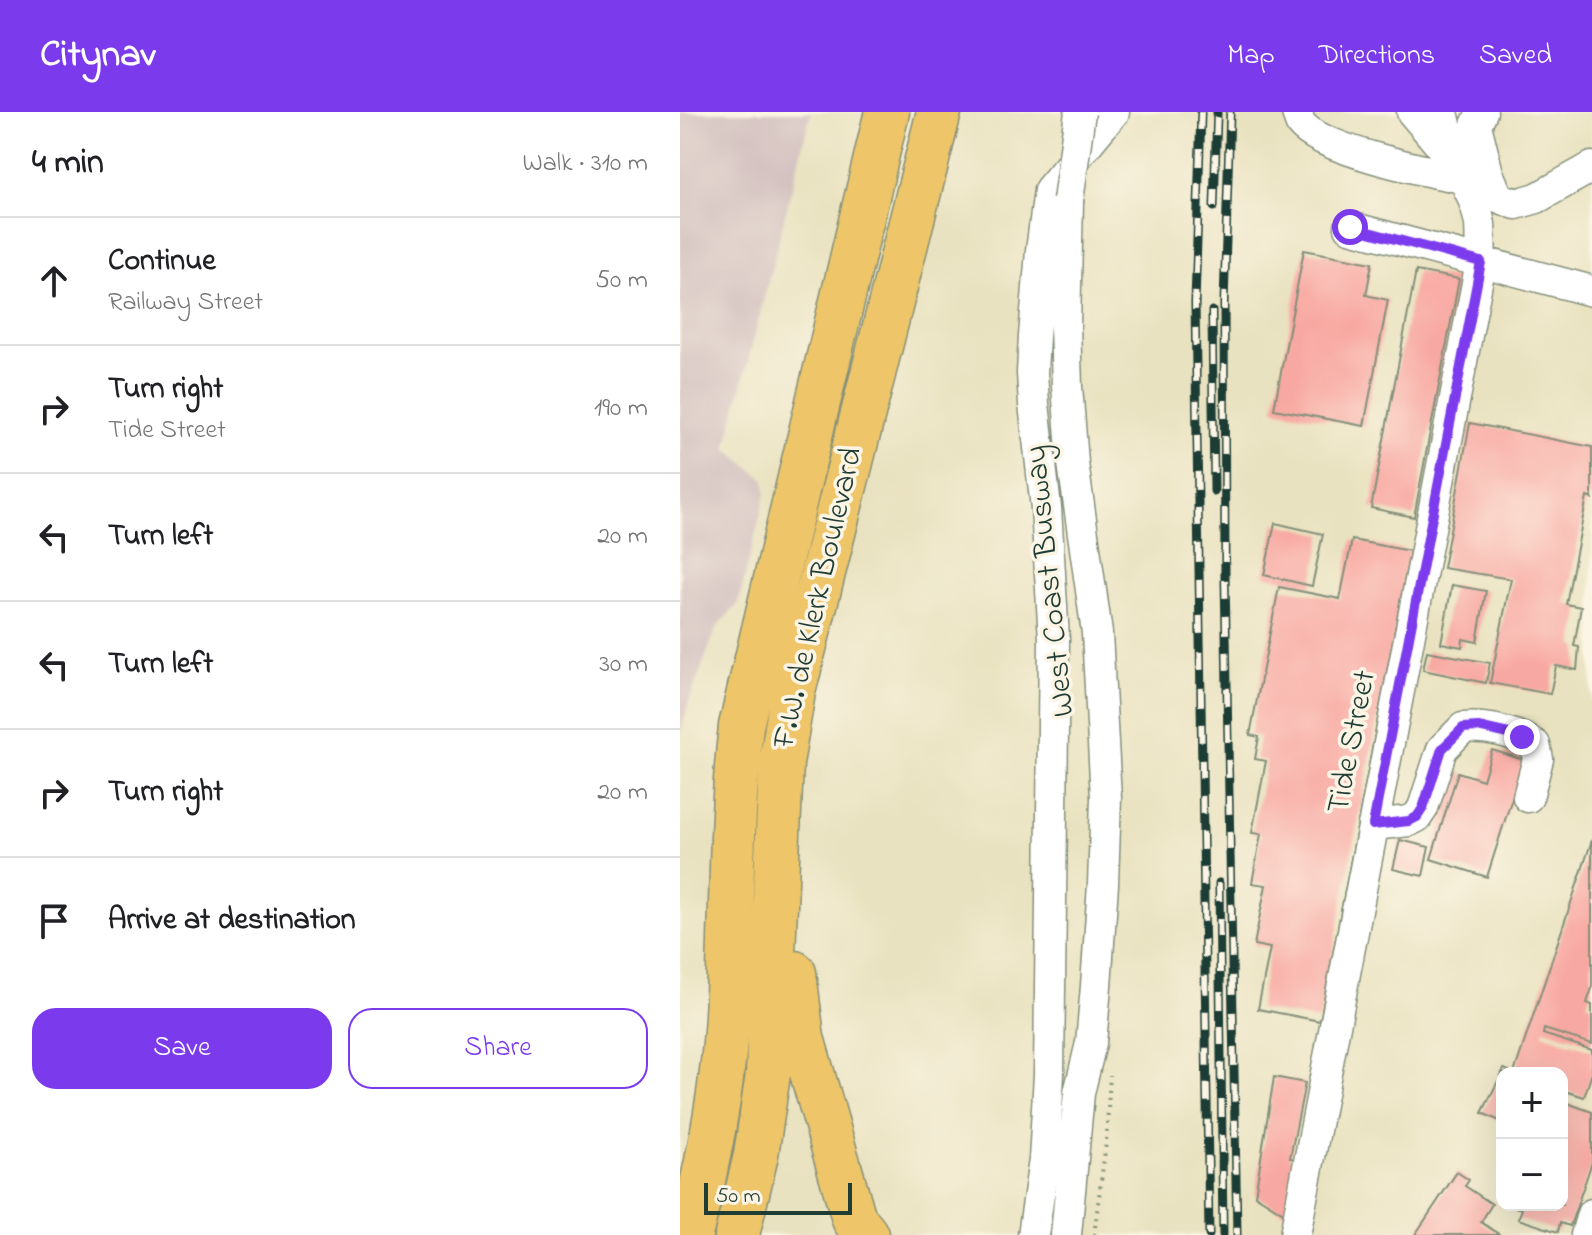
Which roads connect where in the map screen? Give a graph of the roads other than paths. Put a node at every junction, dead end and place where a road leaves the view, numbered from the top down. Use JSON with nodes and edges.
{"nodes":[{"id":1,"x":858,"y":112,"type":"edge"},
{"id":2,"x":887,"y":112,"type":"edge"},
{"id":3,"x":939,"y":112,"type":"edge"},
{"id":4,"x":1080,"y":112,"type":"edge"},
{"id":5,"x":1114,"y":112,"type":"edge"},
{"id":6,"x":1297,"y":112,"type":"edge"},
{"id":7,"x":1315,"y":112,"type":"edge"},
{"id":8,"x":1412,"y":112,"type":"edge"},
{"id":9,"x":1443,"y":112,"type":"edge"},
{"id":10,"x":1482,"y":112,"type":"edge"},
{"id":11,"x":1592,"y":167,"type":"edge"},
{"id":12,"x":1459,"y":171,"type":"junction"},
{"id":13,"x":1350,"y":227,"type":"dead end"},
{"id":14,"x":1481,"y":262,"type":"junction"},
{"id":15,"x":1592,"y":291,"type":"edge"},
{"id":16,"x":817,"y":409,"type":"junction"},
{"id":17,"x":1528,"y":797,"type":"dead end"},
{"id":18,"x":778,"y":820,"type":"junction"},
{"id":19,"x":1373,"y":825,"type":"junction"},
{"id":20,"x":1091,"y":1043,"type":"junction"},
{"id":21,"x":1592,"y":1214,"type":"edge"},
{"id":22,"x":690,"y":1235,"type":"edge"},
{"id":23,"x":737,"y":1235,"type":"edge"},
{"id":24,"x":866,"y":1235,"type":"edge"},
{"id":25,"x":1033,"y":1235,"type":"edge"},
{"id":26,"x":1066,"y":1235,"type":"edge"},
{"id":27,"x":1085,"y":1235,"type":"edge"},
{"id":28,"x":1295,"y":1235,"type":"edge"},
{"id":29,"x":1586,"y":1235,"type":"edge"}],
"edges":[{"from":1,"to":16,"type":"highway"},
{"from":2,"to":16,"type":"highway","name":"F.W. de Klerk Boulevard"},
{"from":3,"to":18,"type":"highway","name":"F.W. de Klerk Boulevard"},
{"from":4,"to":20,"type":"street","name":"West Coast Busway","bridge":true},
{"from":5,"to":25,"type":"street"},
{"from":6,"to":12,"type":"street"},
{"from":7,"to":12,"type":"street"},
{"from":8,"to":12,"type":"street"},
{"from":9,"to":12,"type":"street"},
{"from":10,"to":11,"type":"street"},
{"from":12,"to":14,"type":"street","name":"Tide Street"},
{"from":13,"to":14,"type":"street"},
{"from":14,"to":15,"type":"street"},
{"from":14,"to":19,"type":"street","name":"Tide Street"},
{"from":16,"to":22,"type":"highway","name":"F.W. de Klerk Boulevard"},
{"from":17,"to":19,"type":"street"},
{"from":18,"to":23,"type":"highway","name":"F.W. de Klerk Boulevard"},
{"from":18,"to":24,"type":"highway"},
{"from":19,"to":28,"type":"street","name":"Tide Street"},
{"from":20,"to":26,"type":"street","name":"West Coast Busway"},
{"from":20,"to":27,"type":"street","name":"West Coast Busway"},
{"from":21,"to":29,"type":"street"}]}
